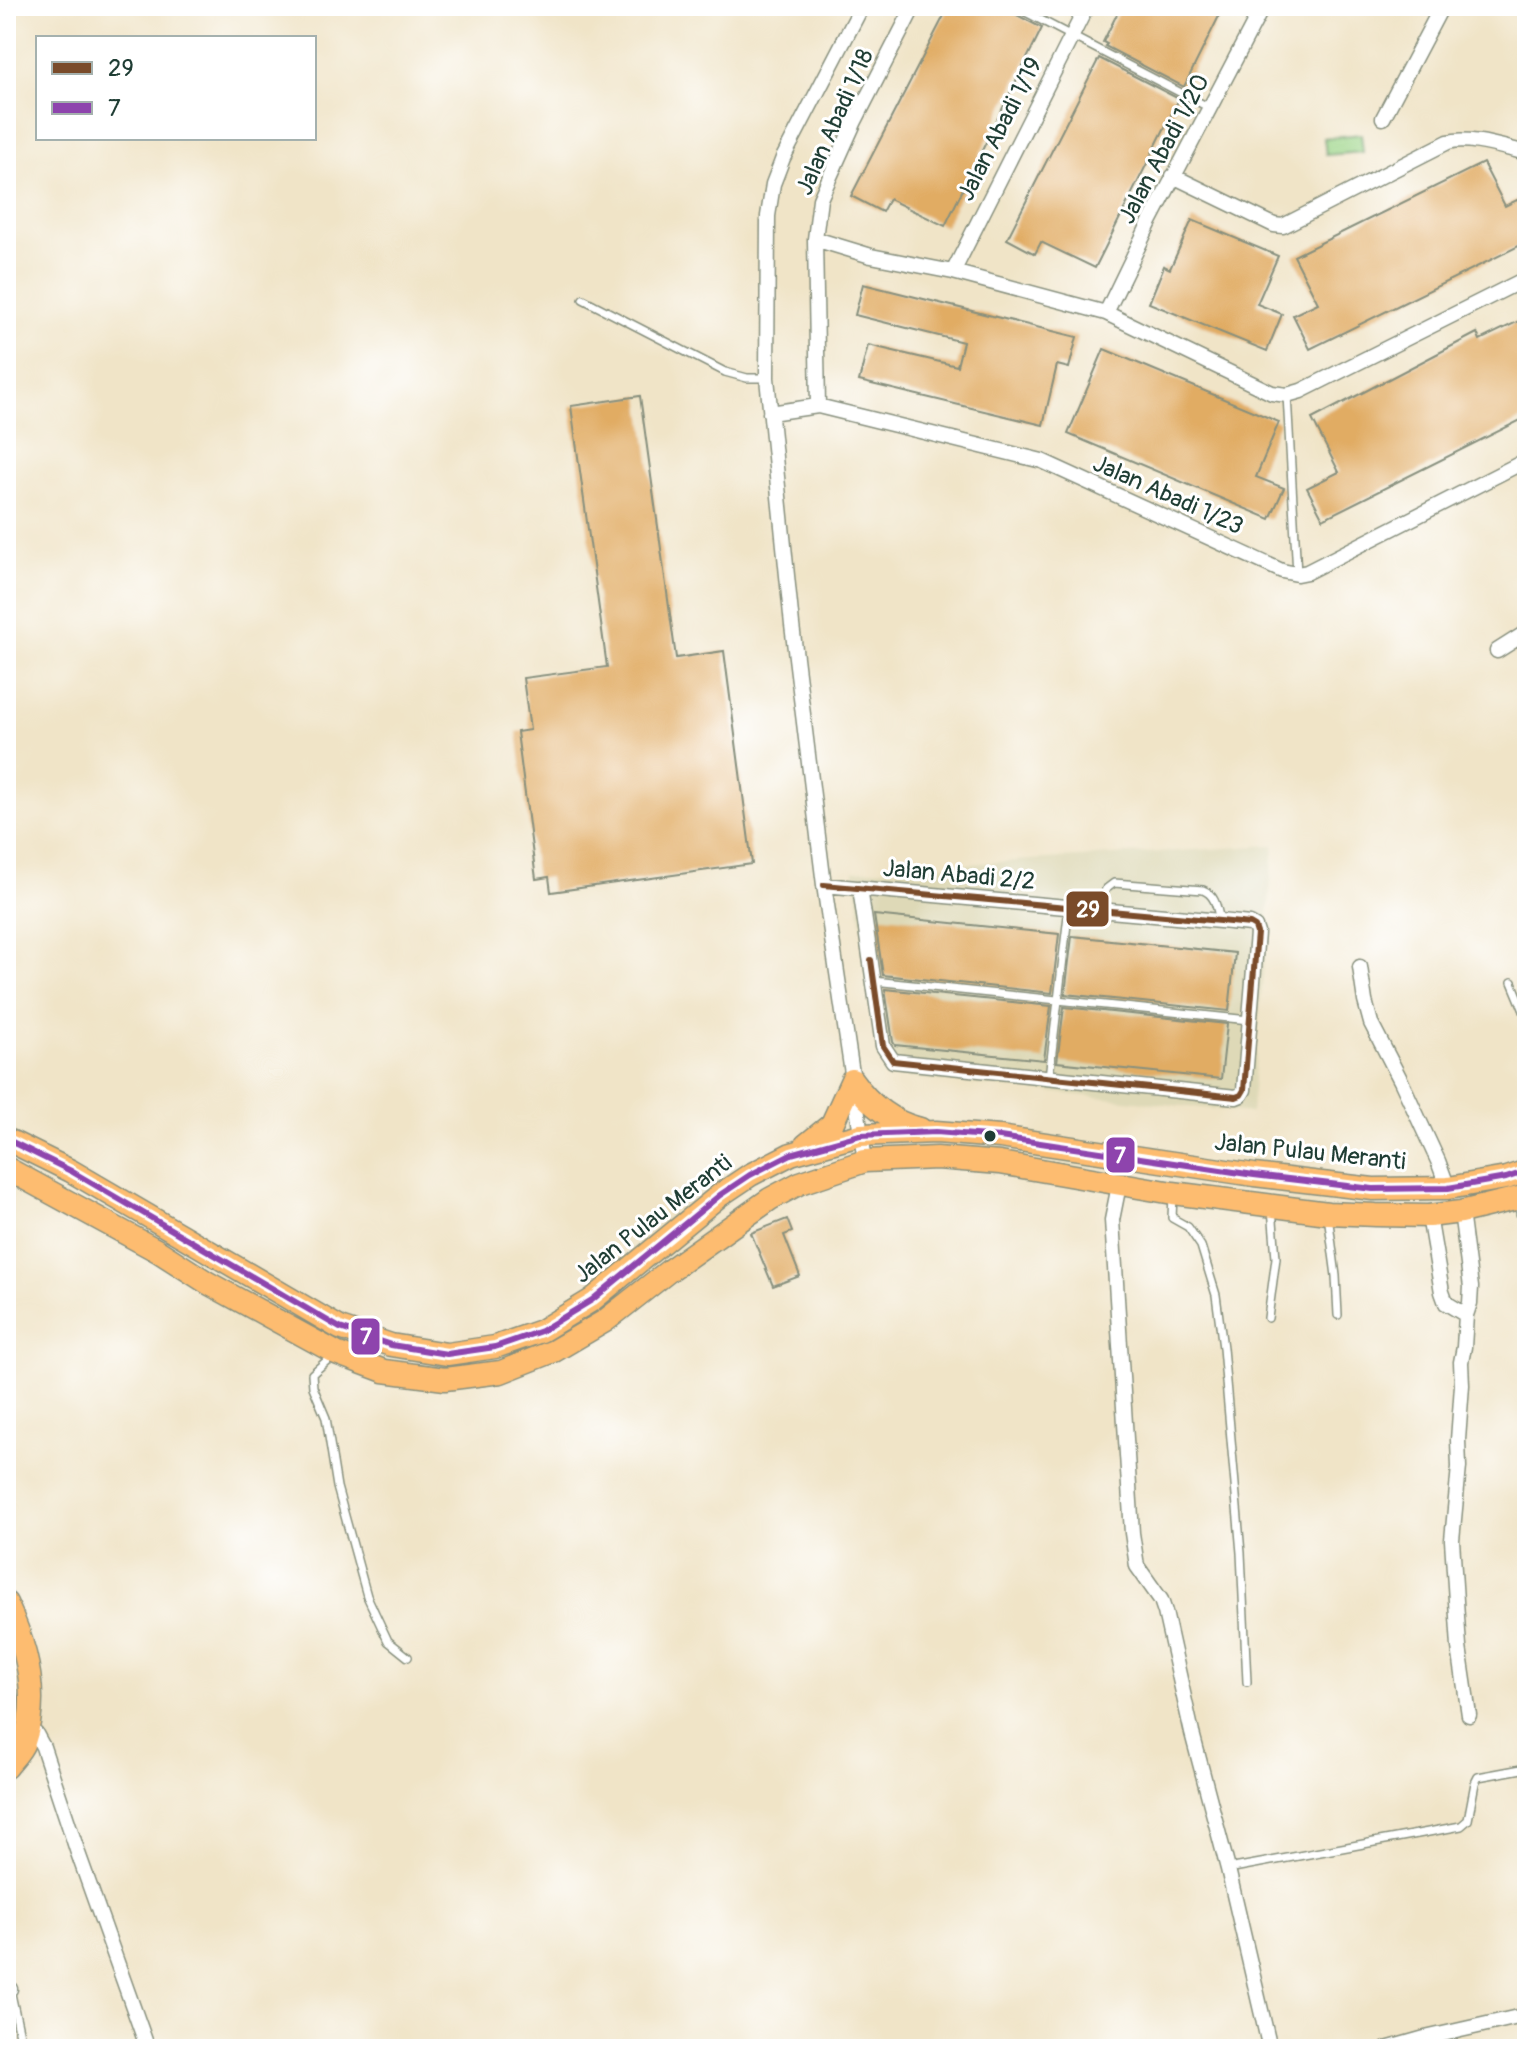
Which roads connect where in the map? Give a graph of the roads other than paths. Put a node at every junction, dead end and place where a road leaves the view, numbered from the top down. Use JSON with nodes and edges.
{"nodes":[{"id":1,"x":862,"y":6,"type":"edge"},
{"id":2,"x":914,"y":6,"type":"edge"},
{"id":3,"x":1014,"y":6,"type":"edge"},
{"id":4,"x":1087,"y":6,"type":"edge"},
{"id":5,"x":1263,"y":6,"type":"edge"},
{"id":6,"x":1442,"y":6,"type":"edge"},
{"id":7,"x":1072,"y":36,"type":"junction"},
{"id":8,"x":1210,"y":108,"type":"junction"},
{"id":9,"x":1383,"y":118,"type":"dead end"},
{"id":10,"x":1527,"y":153,"type":"edge"},
{"id":11,"x":1173,"y":176,"type":"junction"},
{"id":12,"x":815,"y":239,"type":"junction"},
{"id":13,"x":953,"y":272,"type":"junction"},
{"id":14,"x":1527,"y":278,"type":"edge"},
{"id":15,"x":583,"y":299,"type":"dead end"},
{"id":16,"x":1106,"y":313,"type":"junction"},
{"id":17,"x":767,"y":378,"type":"junction"},
{"id":18,"x":1287,"y":395,"type":"junction"},
{"id":19,"x":818,"y":406,"type":"junction"},
{"id":20,"x":770,"y":413,"type":"junction"},
{"id":21,"x":1527,"y":460,"type":"edge"},
{"id":22,"x":1297,"y":574,"type":"junction"},
{"id":23,"x":1527,"y":632,"type":"edge"},
{"id":24,"x":1497,"y":651,"type":"dead end"},
{"id":25,"x":824,"y":885,"type":"junction"},
{"id":26,"x":860,"y":888,"type":"junction"},
{"id":27,"x":1069,"y":907,"type":"junction"},
{"id":28,"x":1095,"y":910,"type":"junction"},
{"id":29,"x":1220,"y":921,"type":"junction"},
{"id":30,"x":1360,"y":967,"type":"dead end"},
{"id":31,"x":874,"y":981,"type":"junction"},
{"id":32,"x":1512,"y":982,"type":"dead end"},
{"id":33,"x":1058,"y":1000,"type":"junction"},
{"id":34,"x":1527,"y":1018,"type":"edge"},
{"id":35,"x":1250,"y":1020,"type":"junction"},
{"id":36,"x":1049,"y":1077,"type":"junction"},
{"id":37,"x":852,"y":1080,"type":"junction"},
{"id":38,"x":936,"y":1132,"type":"junction"},
{"id":39,"x":860,"y":1135,"type":"junction"},
{"id":40,"x":6,"y":1139,"type":"edge"},
{"id":41,"x":791,"y":1154,"type":"junction"},
{"id":42,"x":865,"y":1161,"type":"junction"},
{"id":43,"x":1527,"y":1171,"type":"edge"},
{"id":44,"x":9,"y":1178,"type":"edge"},
{"id":45,"x":1119,"y":1185,"type":"junction"},
{"id":46,"x":1448,"y":1188,"type":"junction"},
{"id":47,"x":1173,"y":1193,"type":"junction"},
{"id":48,"x":1522,"y":1197,"type":"edge"},
{"id":49,"x":1272,"y":1206,"type":"junction"},
{"id":50,"x":1461,"y":1212,"type":"junction"},
{"id":51,"x":1328,"y":1213,"type":"junction"},
{"id":52,"x":1429,"y":1216,"type":"junction"},
{"id":53,"x":1527,"y":1309,"type":"edge"},
{"id":54,"x":1338,"y":1315,"type":"dead end"},
{"id":55,"x":1466,"y":1315,"type":"junction"},
{"id":56,"x":1268,"y":1318,"type":"dead end"},
{"id":57,"x":336,"y":1353,"type":"junction"},
{"id":58,"x":6,"y":1603,"type":"edge"},
{"id":59,"x":408,"y":1657,"type":"dead end"},
{"id":60,"x":1247,"y":1682,"type":"dead end"},
{"id":61,"x":6,"y":1698,"type":"edge"},
{"id":62,"x":6,"y":1711,"type":"edge"},
{"id":63,"x":1469,"y":1715,"type":"dead end"},
{"id":64,"x":27,"y":1727,"type":"junction"},
{"id":65,"x":6,"y":1767,"type":"edge"},
{"id":66,"x":1527,"y":1768,"type":"edge"},
{"id":67,"x":1228,"y":1869,"type":"junction"},
{"id":68,"x":7,"y":1989,"type":"edge"},
{"id":69,"x":1527,"y":2015,"type":"edge"},
{"id":70,"x":23,"y":2049,"type":"edge"},
{"id":71,"x":148,"y":2049,"type":"edge"},
{"id":72,"x":1270,"y":2049,"type":"edge"},
{"id":73,"x":1386,"y":2049,"type":"edge"}],
"edges":[{"from":1,"to":17,"type":"street"},
{"from":2,"to":12,"type":"street","name":"Jalan Abadi 1/18"},
{"from":3,"to":7,"type":"lane"},
{"from":4,"to":7,"type":"street","name":"Jalan Abadi 1/19"},
{"from":5,"to":8,"type":"street","name":"Jalan Abadi 1/20"},
{"from":6,"to":9,"type":"street"},
{"from":7,"to":8,"type":"lane"},
{"from":7,"to":13,"type":"street","name":"Jalan Abadi 1/19"},
{"from":8,"to":11,"type":"street","name":"Jalan Abadi 1/20"},
{"from":10,"to":11,"type":"street"},
{"from":11,"to":16,"type":"street","name":"Jalan Abadi 1/20"},
{"from":12,"to":13,"type":"street"},
{"from":12,"to":19,"type":"street","name":"Jalan Abadi 1/18"},
{"from":13,"to":16,"type":"street"},
{"from":14,"to":18,"type":"street"},
{"from":15,"to":17,"type":"lane"},
{"from":16,"to":18,"type":"street"},
{"from":17,"to":20,"type":"street"},
{"from":18,"to":22,"type":"lane"},
{"from":19,"to":20,"type":"street","name":"Jalan Abadi 1/23"},
{"from":19,"to":22,"type":"street","name":"Jalan Abadi 1/23"},
{"from":20,"to":25,"type":"street"},
{"from":21,"to":22,"type":"street"},
{"from":23,"to":24,"type":"street"},
{"from":25,"to":26,"type":"street","name":"Jalan Abadi 2/2"},
{"from":25,"to":37,"type":"street"},
{"from":26,"to":27,"type":"street","name":"Jalan Abadi 2/2"},
{"from":26,"to":31,"type":"street"},
{"from":27,"to":28,"type":"street","name":"Jalan Abadi 2/2"},
{"from":27,"to":33,"type":"lane"},
{"from":28,"to":29,"type":"street","name":"Jalan Abadi 2/2"},
{"from":28,"to":29,"type":"lane"},
{"from":29,"to":35,"type":"street","name":"Jalan Abadi 2/2"},
{"from":30,"to":46,"type":"street"},
{"from":31,"to":33,"type":"lane"},
{"from":31,"to":36,"type":"street"},
{"from":32,"to":34,"type":"lane"},
{"from":33,"to":35,"type":"lane"},
{"from":33,"to":36,"type":"lane"},
{"from":35,"to":36,"type":"street","name":"Jalan Abadi 2/2"},
{"from":37,"to":38,"type":"main road"},
{"from":37,"to":39,"type":"street"},
{"from":37,"to":41,"type":"main road"},
{"from":38,"to":39,"type":"main road","name":"Jalan Pulau Meranti"},
{"from":38,"to":46,"type":"main road","name":"Jalan Pulau Meranti"},
{"from":39,"to":41,"type":"main road","name":"Jalan Pulau Meranti"},
{"from":39,"to":42,"type":"street"},
{"from":40,"to":41,"type":"main road","name":"Jalan Pulau Meranti"},
{"from":42,"to":45,"type":"main road"},
{"from":42,"to":57,"type":"main road"},
{"from":43,"to":46,"type":"main road","name":"Jalan Pulau Meranti"},
{"from":44,"to":57,"type":"main road"},
{"from":45,"to":47,"type":"main road"},
{"from":45,"to":67,"type":"street"},
{"from":47,"to":49,"type":"main road"},
{"from":47,"to":60,"type":"lane"},
{"from":48,"to":50,"type":"main road"},
{"from":48,"to":53,"type":"lane"},
{"from":49,"to":51,"type":"main road"},
{"from":49,"to":56,"type":"lane"},
{"from":50,"to":52,"type":"main road"},
{"from":50,"to":55,"type":"street"},
{"from":51,"to":52,"type":"main road"},
{"from":51,"to":54,"type":"lane"},
{"from":52,"to":55,"type":"street"},
{"from":55,"to":63,"type":"street"},
{"from":57,"to":59,"type":"lane"},
{"from":58,"to":64,"type":"main road"},
{"from":61,"to":62,"type":"main road"},
{"from":64,"to":65,"type":"main road"},
{"from":64,"to":71,"type":"street"},
{"from":66,"to":67,"type":"lane"},
{"from":67,"to":72,"type":"street"},
{"from":68,"to":70,"type":"lane"},
{"from":69,"to":73,"type":"street"}]}
